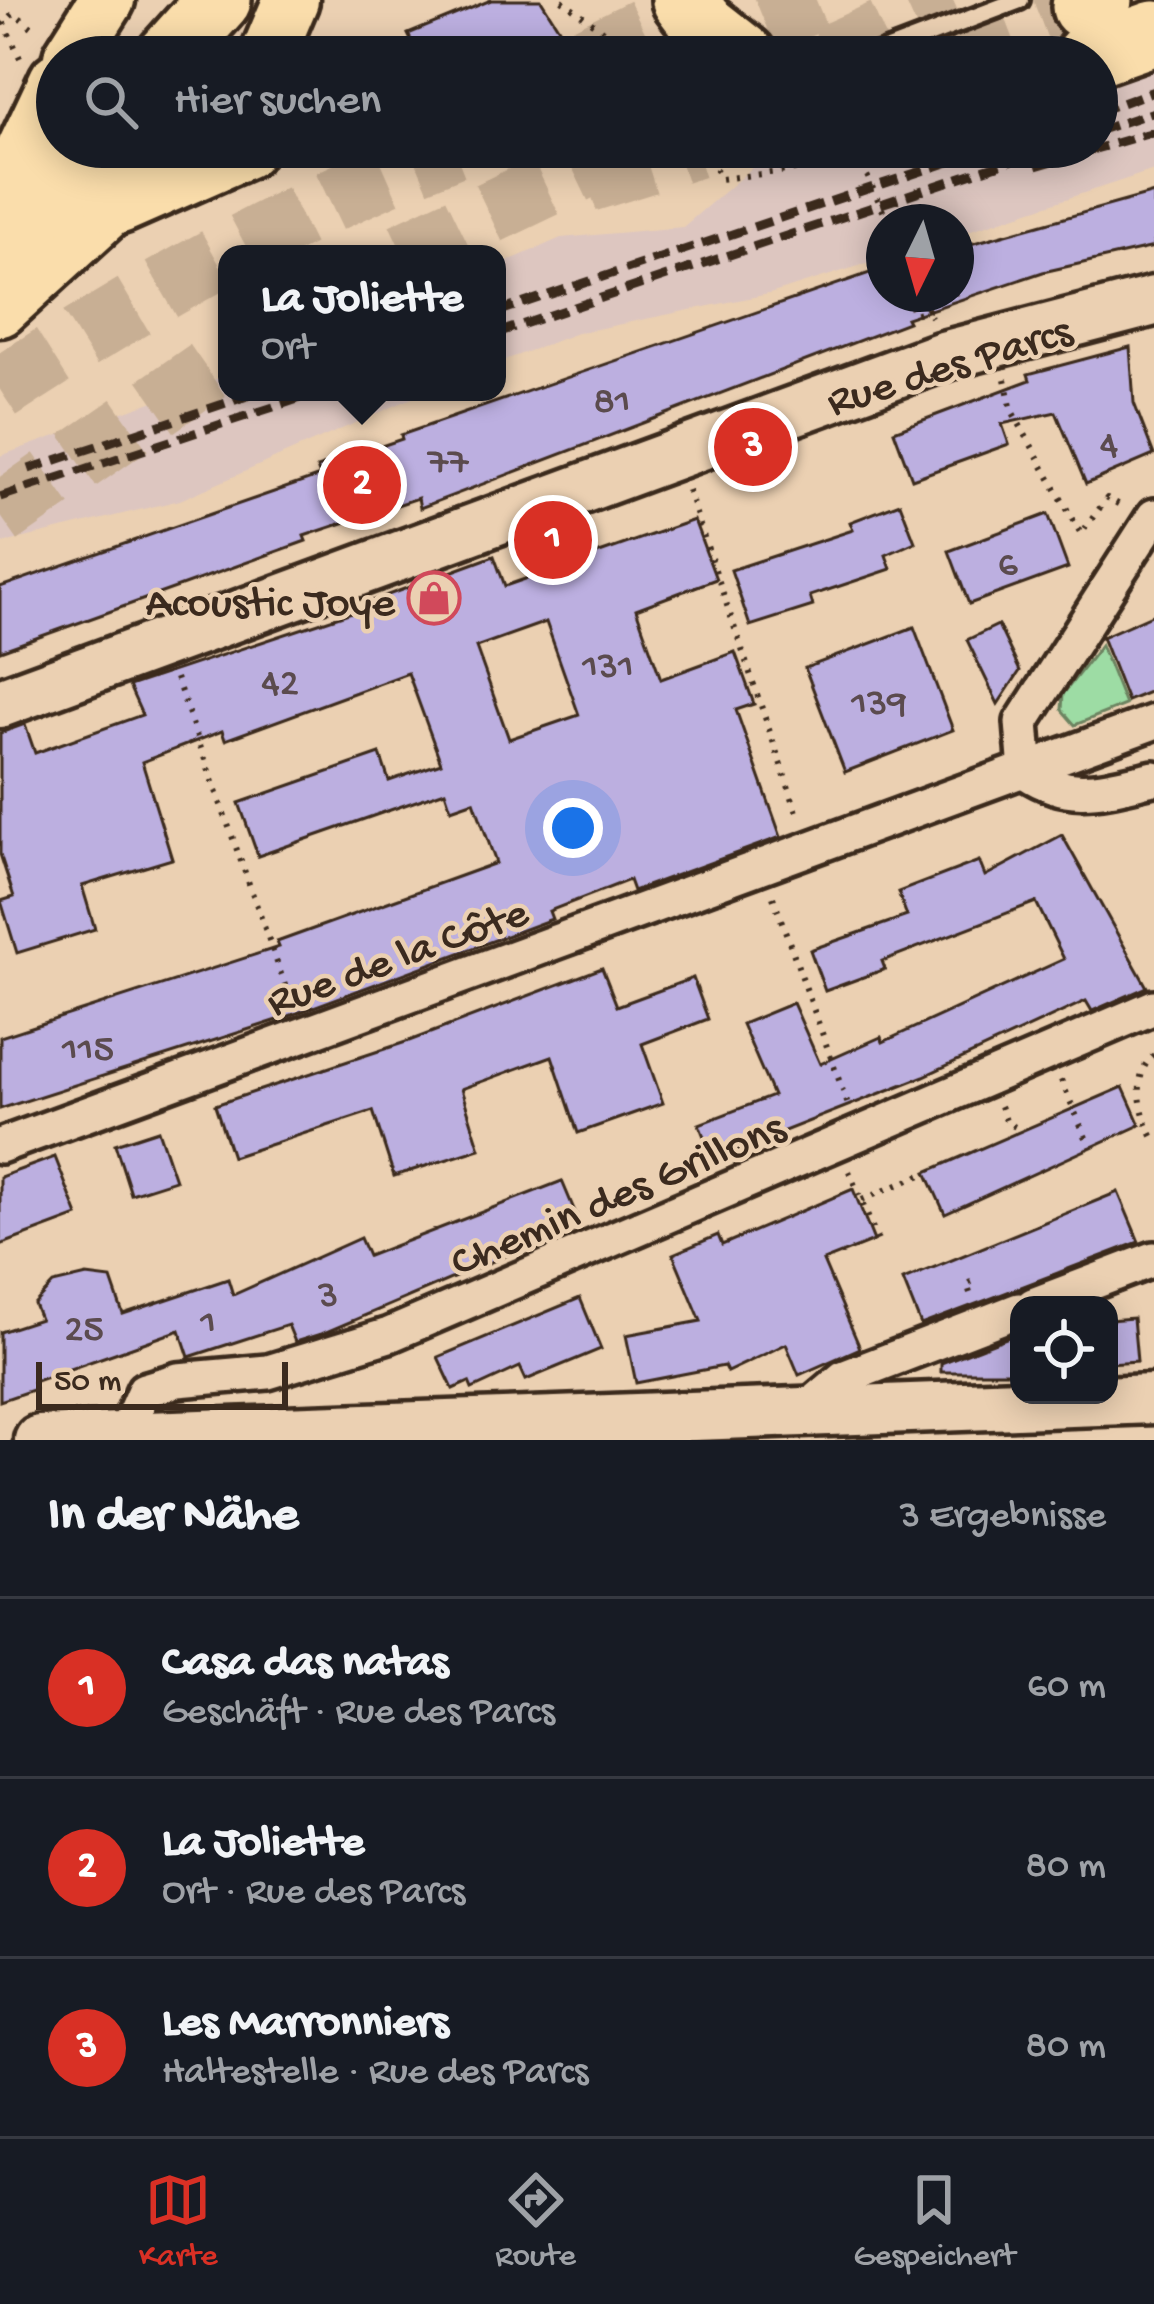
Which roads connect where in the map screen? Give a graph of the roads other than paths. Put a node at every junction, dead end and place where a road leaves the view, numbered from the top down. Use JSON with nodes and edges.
{"nodes":[{"id":1,"x":107,"y":0,"type":"edge"},
{"id":2,"x":219,"y":0,"type":"edge"},
{"id":3,"x":291,"y":0,"type":"edge"},
{"id":4,"x":684,"y":0,"type":"edge"},
{"id":5,"x":1020,"y":0,"type":"edge"},
{"id":6,"x":1090,"y":21,"type":"edge"},
{"id":7,"x":1154,"y":33,"type":"edge"},
{"id":8,"x":84,"y":36,"type":"edge"},
{"id":9,"x":187,"y":36,"type":"edge"},
{"id":10,"x":275,"y":36,"type":"edge"},
{"id":11,"x":718,"y":36,"type":"edge"},
{"id":12,"x":925,"y":36,"type":"edge"},
{"id":13,"x":36,"y":125,"type":"edge"},
{"id":14,"x":136,"y":168,"type":"edge"},
{"id":15,"x":105,"y":174,"type":"edge"},
{"id":16,"x":5,"y":275,"type":"edge"},
{"id":17,"x":1154,"y":301,"type":"edge"},
{"id":18,"x":1152,"y":519,"type":"edge"},
{"id":19,"x":0,"y":703,"type":"edge"},
{"id":20,"x":1154,"y":722,"type":"edge"},
{"id":21,"x":1026,"y":772,"type":"junction"},
{"id":22,"x":1154,"y":778,"type":"edge"},
{"id":23,"x":1154,"y":1007,"type":"edge"},
{"id":24,"x":0,"y":1146,"type":"edge"},
{"id":25,"x":1154,"y":1259,"type":"edge"},
{"id":26,"x":1057,"y":1296,"type":"edge"},
{"id":27,"x":1010,"y":1313,"type":"edge"},
{"id":28,"x":1154,"y":1399,"type":"edge"},
{"id":29,"x":803,"y":1412,"type":"junction"},
{"id":30,"x":633,"y":1428,"type":"edge"},
{"id":31,"x":124,"y":1436,"type":"junction"},
{"id":32,"x":39,"y":1440,"type":"edge"}],
"edges":[{"from":1,"to":8,"type":"main road"},
{"from":2,"to":9,"type":"highway"},
{"from":3,"to":10,"type":"main road"},
{"from":4,"to":11,"type":"highway"},
{"from":5,"to":12,"type":"lane"},
{"from":6,"to":7,"type":"highway"},
{"from":13,"to":16,"type":"main road"},
{"from":14,"to":15,"type":"highway"},
{"from":15,"to":16,"type":"main road"},
{"from":15,"to":16,"type":"highway"},
{"from":17,"to":19,"type":"main road","name":"Rue des Parcs"},
{"from":18,"to":21,"type":"street"},
{"from":20,"to":21,"type":"street","name":"Rue de la Côte"},
{"from":21,"to":22,"type":"street"},
{"from":21,"to":24,"type":"street","name":"Rue de la Côte"},
{"from":23,"to":31,"type":"street","name":"Chemin des Grillons"},
{"from":25,"to":26,"type":"street"},
{"from":27,"to":29,"type":"street"},
{"from":28,"to":29,"type":"main road"},
{"from":29,"to":30,"type":"main road"},
{"from":30,"to":31,"type":"main road"},
{"from":31,"to":32,"type":"main road"}]}
